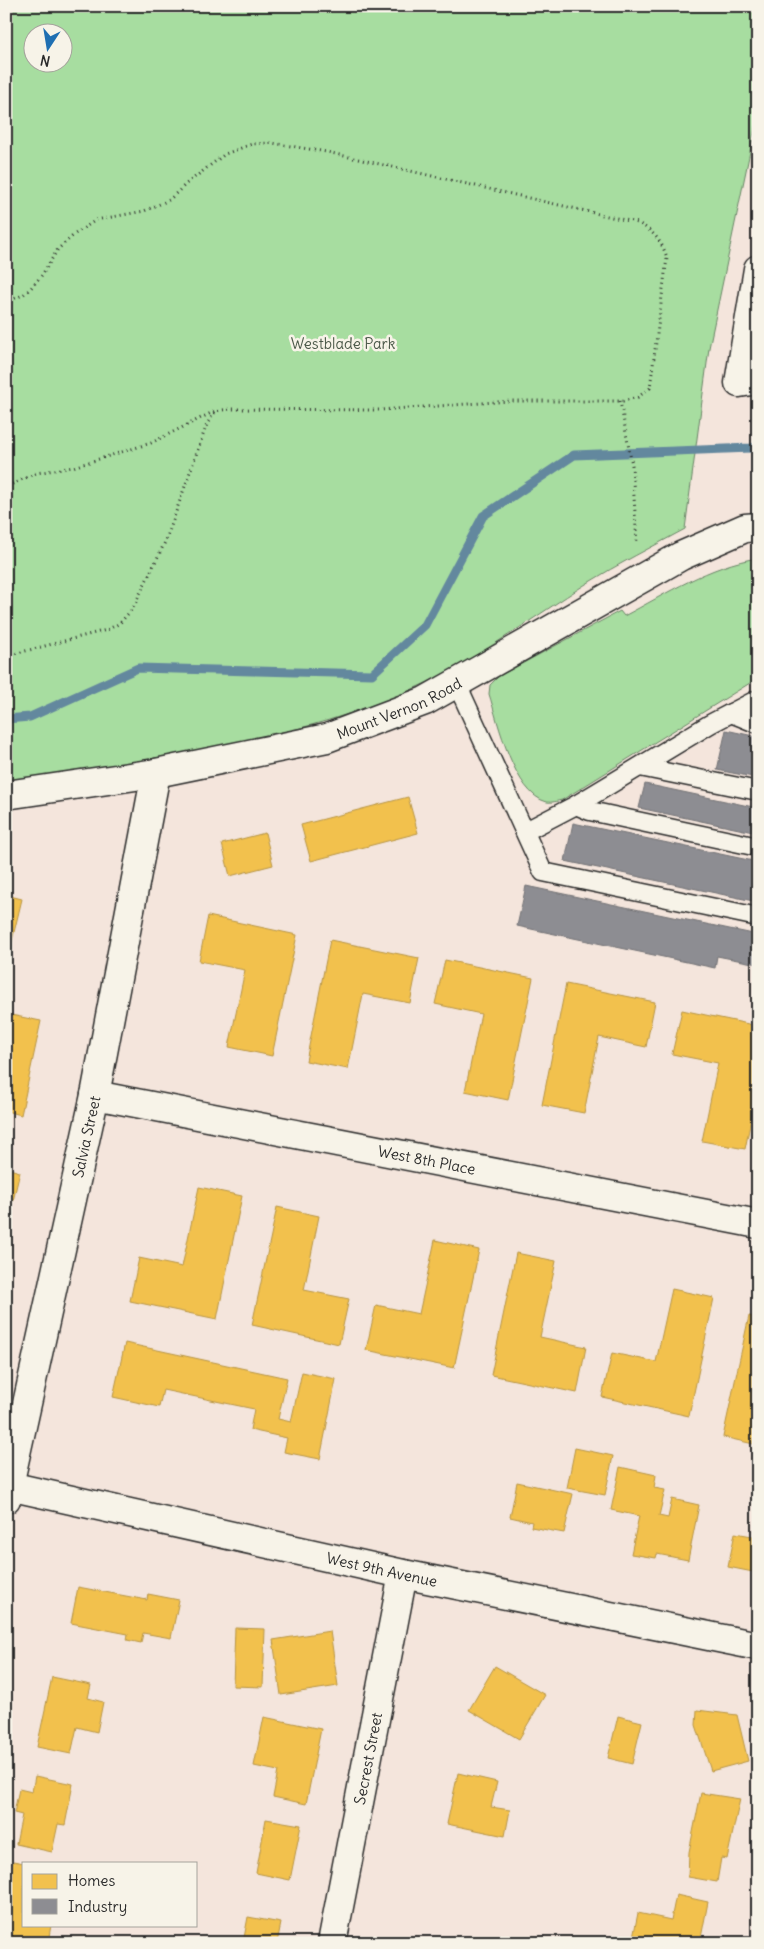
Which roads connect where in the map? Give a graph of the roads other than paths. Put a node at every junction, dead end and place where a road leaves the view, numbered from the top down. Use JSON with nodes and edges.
{"nodes":[{"id":1,"x":758,"y":269,"type":"edge"},
{"id":2,"x":748,"y":381,"type":"edge"},
{"id":3,"x":758,"y":527,"type":"edge"},
{"id":4,"x":457,"y":684,"type":"junction"},
{"id":5,"x":758,"y":699,"type":"edge"},
{"id":6,"x":731,"y":713,"type":"junction"},
{"id":7,"x":758,"y":724,"type":"edge"},
{"id":8,"x":640,"y":767,"type":"junction"},
{"id":9,"x":156,"y":773,"type":"junction"},
{"id":10,"x":758,"y":791,"type":"edge"},
{"id":11,"x":6,"y":795,"type":"edge"},
{"id":12,"x":576,"y":805,"type":"junction"},
{"id":13,"x":526,"y":831,"type":"junction"},
{"id":14,"x":758,"y":847,"type":"edge"},
{"id":15,"x":758,"y":917,"type":"edge"},
{"id":16,"x":95,"y":1095,"type":"junction"},
{"id":17,"x":758,"y":1224,"type":"edge"},
{"id":18,"x":8,"y":1492,"type":"edge"},
{"id":19,"x":403,"y":1574,"type":"junction"},
{"id":20,"x":758,"y":1646,"type":"edge"},
{"id":21,"x":332,"y":1943,"type":"edge"}],
"edges":[{"from":1,"to":2,"type":"street"},
{"from":3,"to":4,"type":"street","name":"Mount Vernon Road"},
{"from":4,"to":9,"type":"street","name":"Mount Vernon Road"},
{"from":4,"to":13,"type":"lane"},
{"from":5,"to":6,"type":"lane"},
{"from":6,"to":7,"type":"lane"},
{"from":6,"to":8,"type":"lane"},
{"from":8,"to":10,"type":"lane"},
{"from":8,"to":12,"type":"lane"},
{"from":9,"to":11,"type":"street","name":"Mount Vernon Road"},
{"from":9,"to":16,"type":"street","name":"Salvia Street"},
{"from":12,"to":13,"type":"lane"},
{"from":12,"to":14,"type":"lane"},
{"from":13,"to":15,"type":"lane"},
{"from":16,"to":17,"type":"street","name":"West 8th Place"},
{"from":16,"to":18,"type":"street","name":"Salvia Street"},
{"from":18,"to":19,"type":"street","name":"West 9th Avenue"},
{"from":19,"to":20,"type":"street","name":"West 9th Avenue"},
{"from":19,"to":21,"type":"street","name":"Secrest Street"}]}
